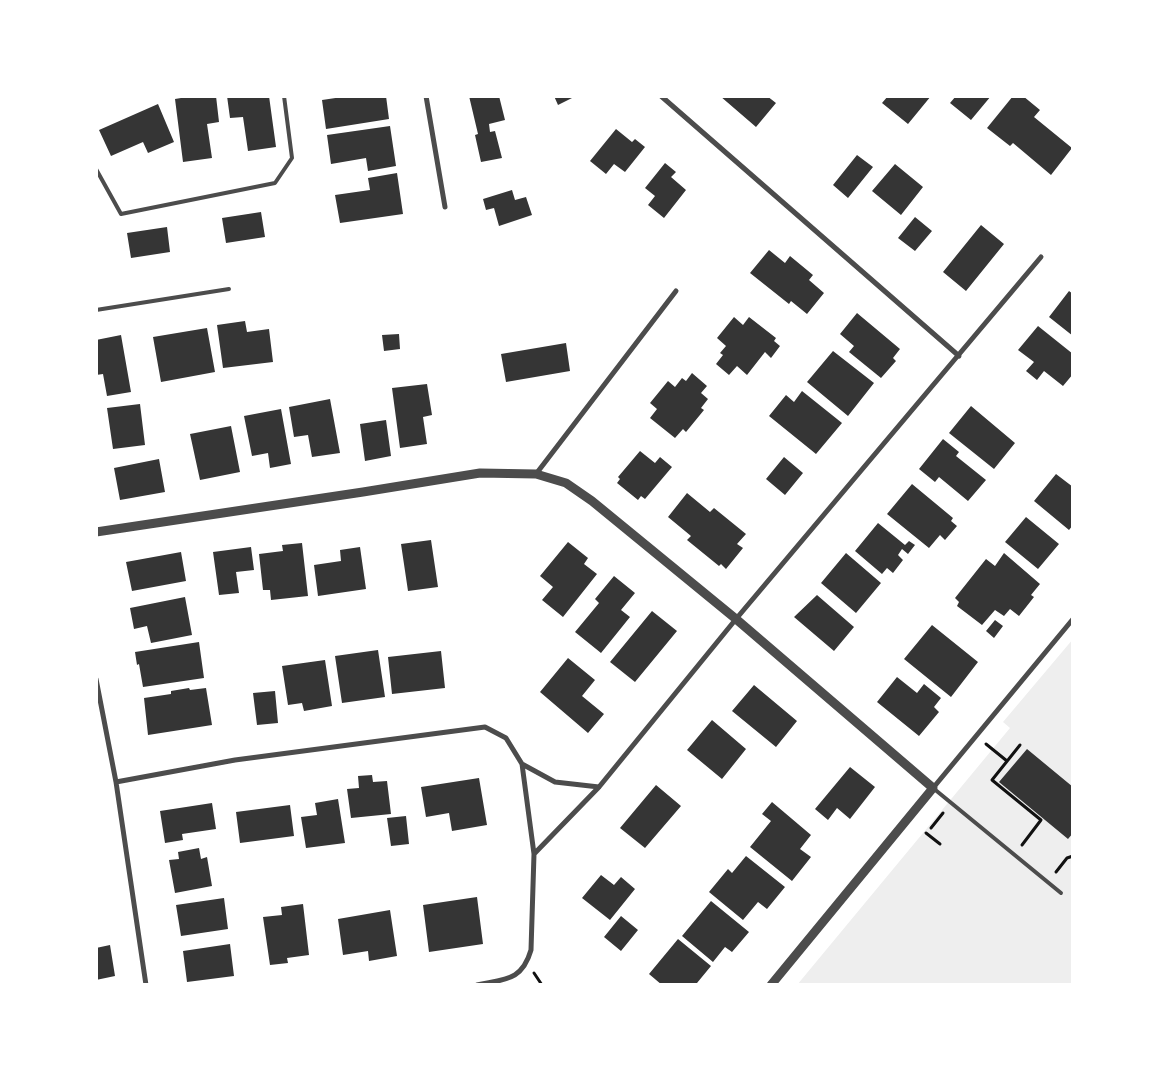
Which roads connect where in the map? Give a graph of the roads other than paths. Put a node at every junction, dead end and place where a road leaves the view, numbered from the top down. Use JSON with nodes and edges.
{"nodes":[{"id":1,"x":284,"y":96,"type":"edge"},
{"id":2,"x":426,"y":96,"type":"edge"},
{"id":3,"x":661,"y":96,"type":"edge"},
{"id":4,"x":96,"y":169,"type":"edge"},
{"id":5,"x":444,"y":207,"type":"dead end"},
{"id":6,"x":1041,"y":257,"type":"dead end"},
{"id":7,"x":229,"y":289,"type":"dead end"},
{"id":8,"x":676,"y":291,"type":"dead end"},
{"id":9,"x":96,"y":310,"type":"edge"},
{"id":10,"x":959,"y":356,"type":"junction"},
{"id":11,"x":536,"y":474,"type":"junction"},
{"id":12,"x":96,"y":532,"type":"edge"},
{"id":13,"x":736,"y":619,"type":"junction"},
{"id":14,"x":1073,"y":619,"type":"edge"},
{"id":15,"x":96,"y":679,"type":"edge"},
{"id":16,"x":522,"y":764,"type":"junction"},
{"id":17,"x":116,"y":782,"type":"junction"},
{"id":18,"x":599,"y":787,"type":"junction"},
{"id":19,"x":933,"y":788,"type":"junction"},
{"id":20,"x":534,"y":854,"type":"junction"},
{"id":21,"x":1061,"y":894,"type":"dead end"},
{"id":22,"x":146,"y":985,"type":"edge"},
{"id":23,"x":477,"y":985,"type":"edge"},
{"id":24,"x":771,"y":985,"type":"edge"}],
"edges":[{"from":1,"to":4,"type":"lane"},
{"from":2,"to":5,"type":"street"},
{"from":3,"to":10,"type":"street"},
{"from":6,"to":10,"type":"street"},
{"from":7,"to":9,"type":"lane"},
{"from":8,"to":11,"type":"street"},
{"from":10,"to":13,"type":"street"},
{"from":11,"to":12,"type":"street"},
{"from":11,"to":13,"type":"street"},
{"from":13,"to":18,"type":"street"},
{"from":13,"to":19,"type":"street"},
{"from":14,"to":19,"type":"street"},
{"from":15,"to":17,"type":"street"},
{"from":16,"to":17,"type":"street"},
{"from":16,"to":18,"type":"street"},
{"from":16,"to":20,"type":"street"},
{"from":17,"to":22,"type":"street"},
{"from":18,"to":20,"type":"street"},
{"from":19,"to":21,"type":"lane"},
{"from":19,"to":24,"type":"street"},
{"from":20,"to":23,"type":"street"}]}
